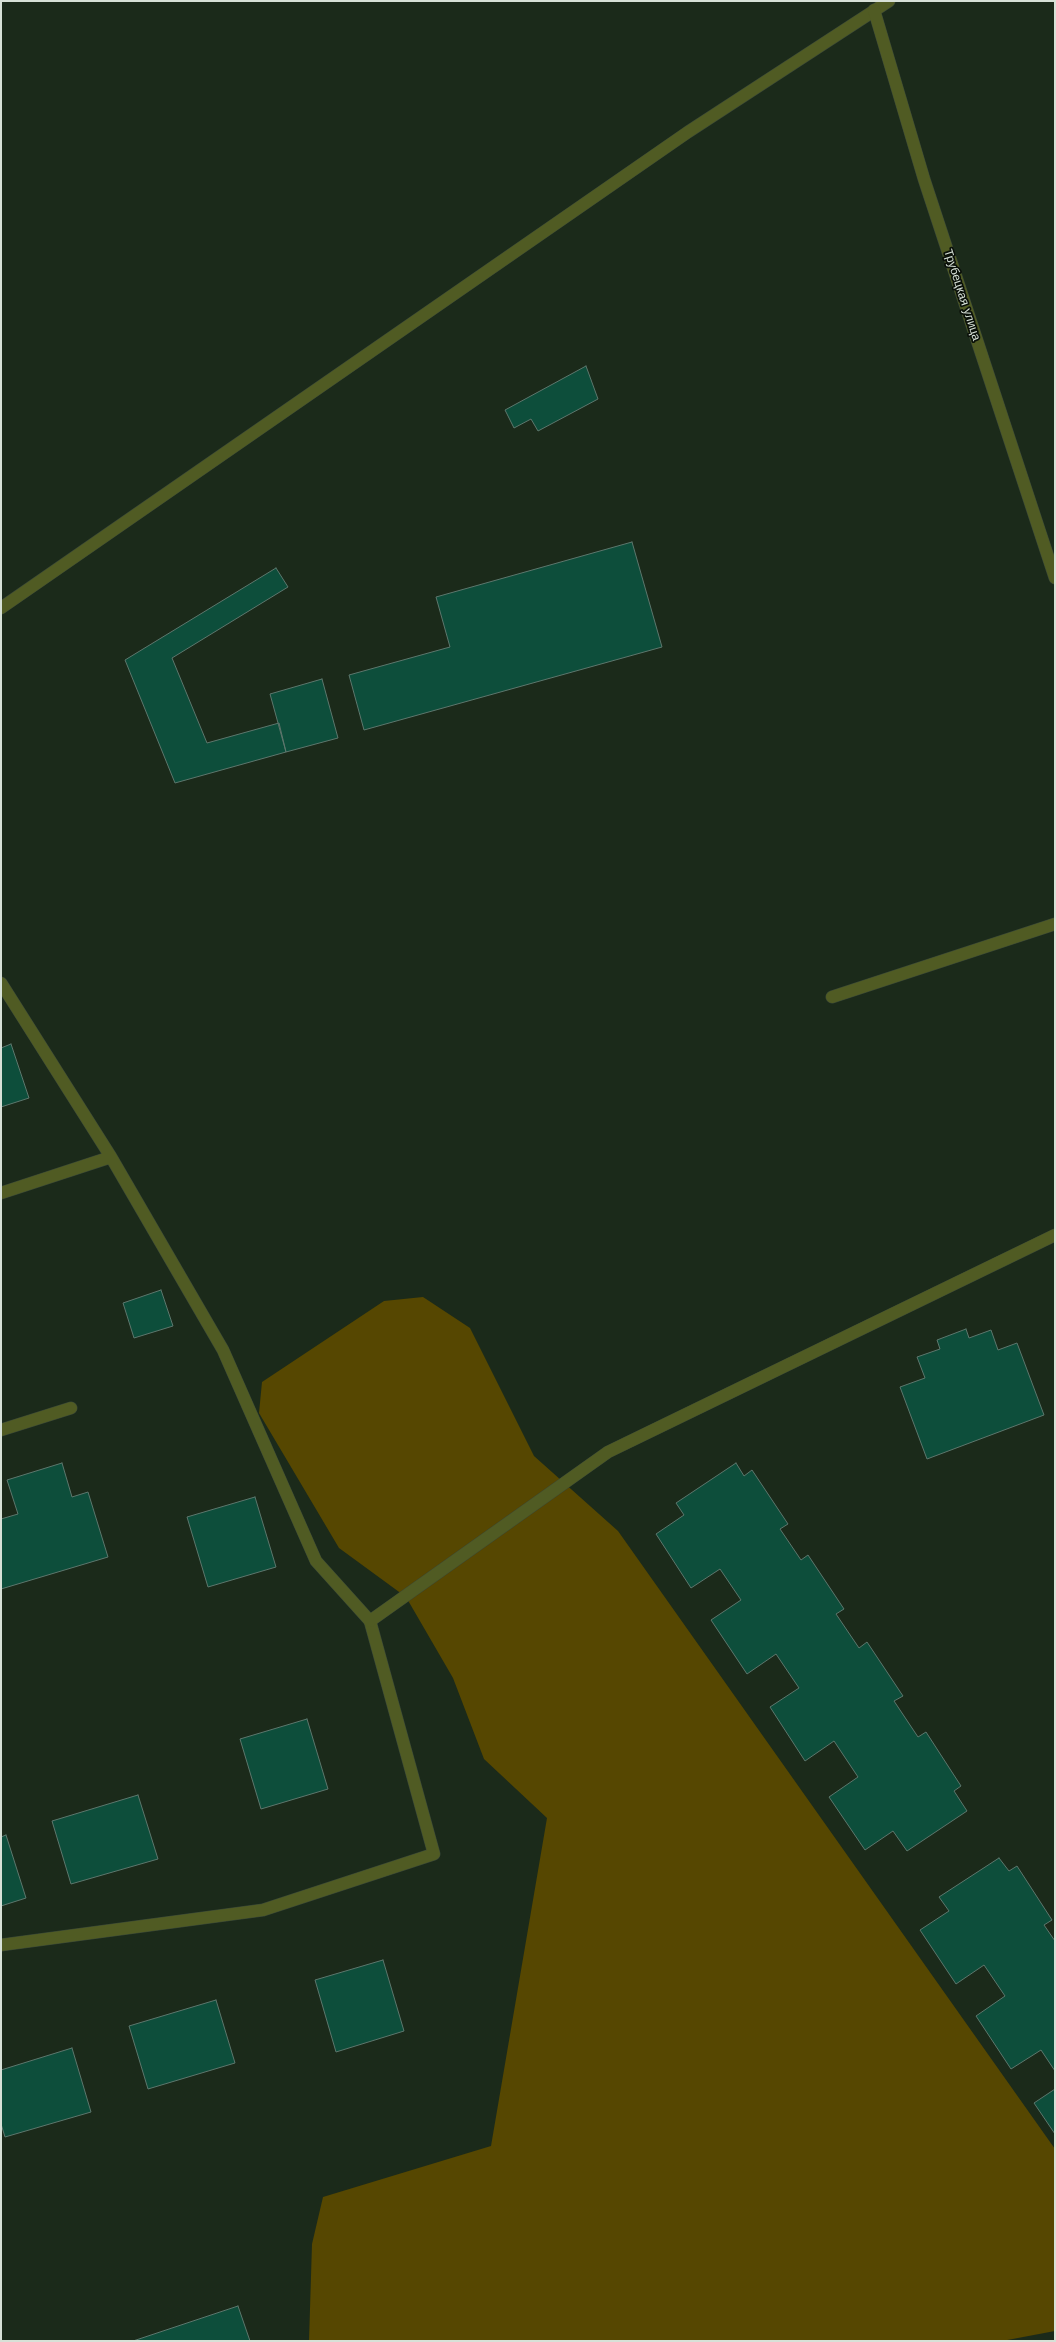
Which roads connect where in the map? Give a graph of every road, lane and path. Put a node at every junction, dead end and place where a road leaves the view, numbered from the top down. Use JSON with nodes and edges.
{"nodes":[{"id":1,"x":888,"y":1,"type":"edge"},
{"id":2,"x":872,"y":6,"type":"edge"},
{"id":3,"x":1055,"y":578,"type":"edge"},
{"id":4,"x":1,"y":608,"type":"edge"},
{"id":5,"x":1055,"y":924,"type":"edge"},
{"id":6,"x":1,"y":983,"type":"edge"},
{"id":7,"x":832,"y":997,"type":"dead end"},
{"id":8,"x":111,"y":1157,"type":"junction"},
{"id":9,"x":1,"y":1193,"type":"edge"},
{"id":10,"x":1055,"y":1235,"type":"edge"},
{"id":11,"x":71,"y":1408,"type":"dead end"},
{"id":12,"x":1,"y":1430,"type":"edge"},
{"id":13,"x":370,"y":1621,"type":"junction"},
{"id":14,"x":1,"y":1945,"type":"edge"}],
"edges":[{"from":1,"to":2,"type":"street"},
{"from":2,"to":3,"type":"street","name":"Трубецкая улица"},
{"from":2,"to":4,"type":"street"},
{"from":5,"to":7,"type":"street"},
{"from":6,"to":8,"type":"street"},
{"from":8,"to":9,"type":"street"},
{"from":8,"to":13,"type":"street"},
{"from":10,"to":13,"type":"street"},
{"from":11,"to":12,"type":"street"},
{"from":13,"to":14,"type":"street"}]}
